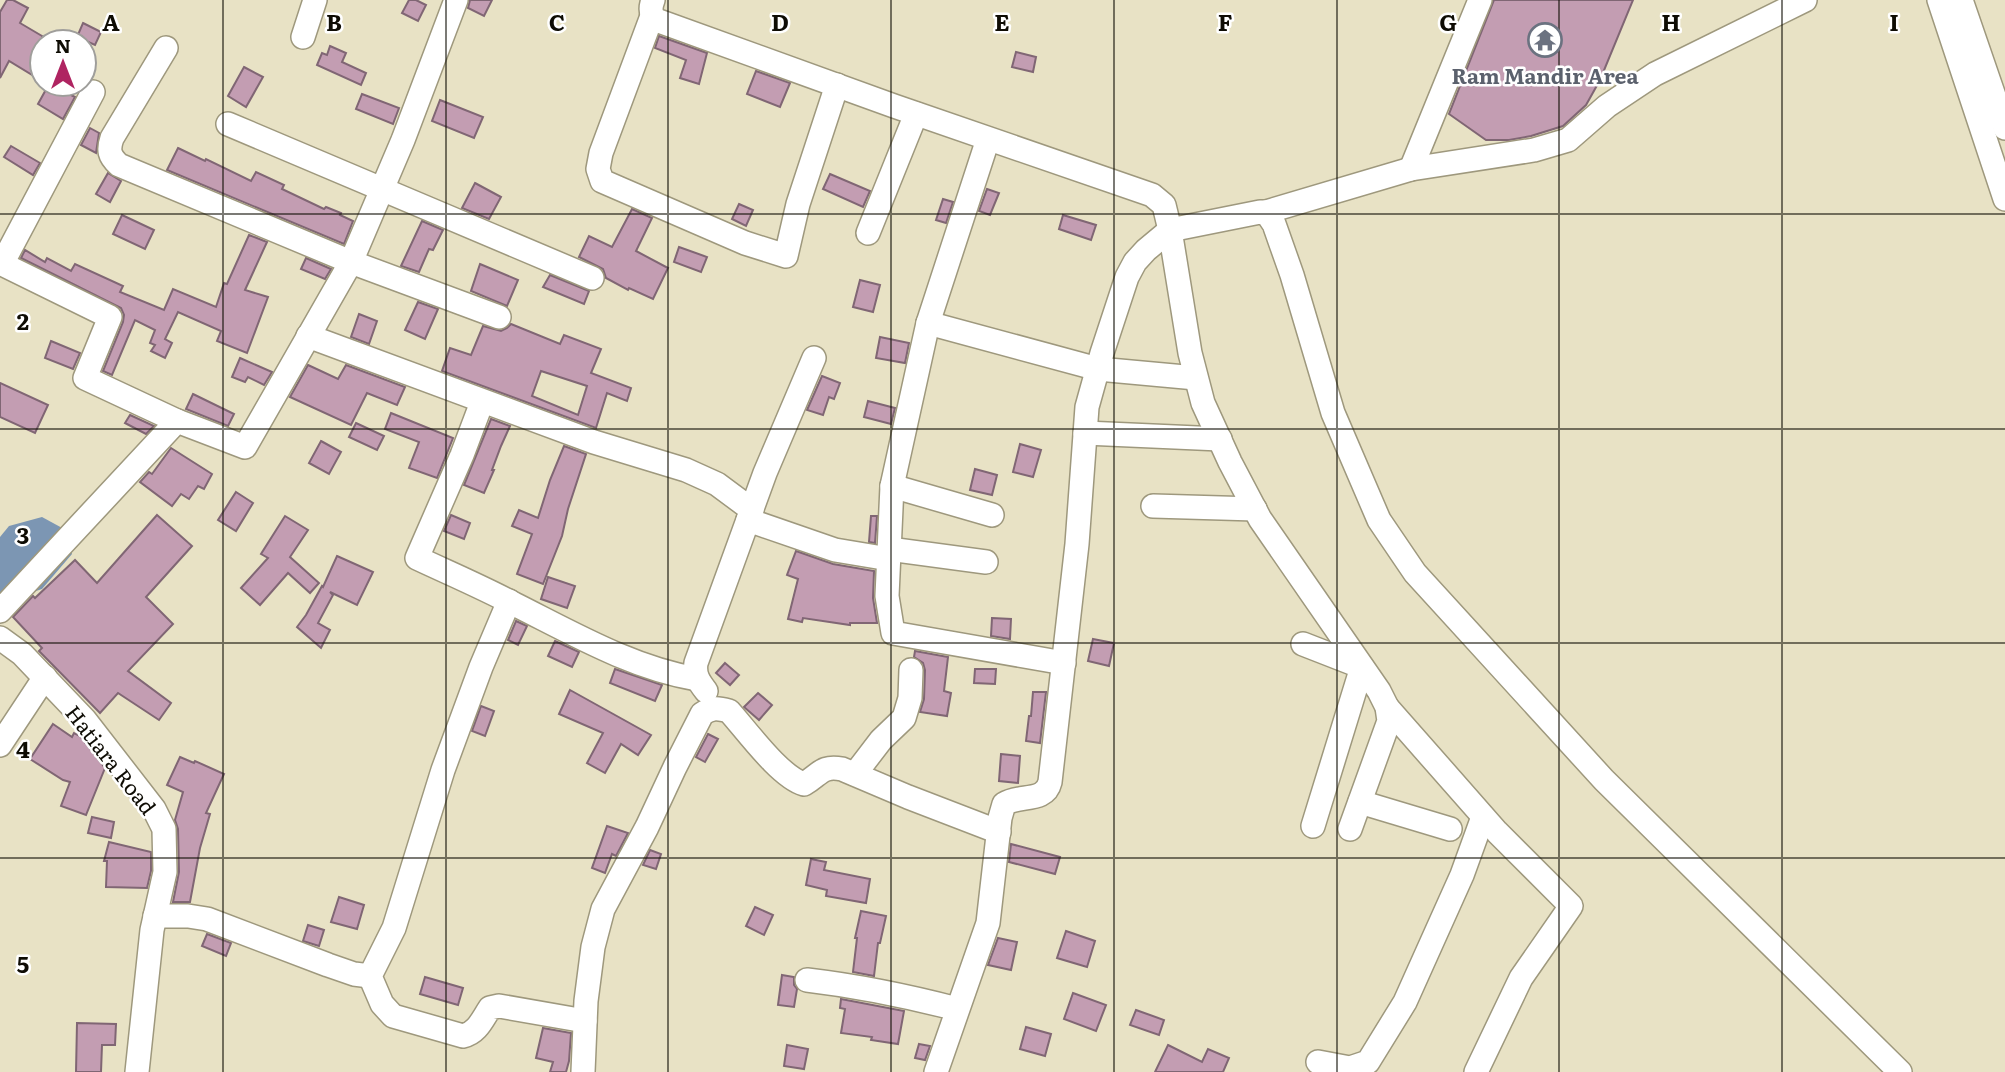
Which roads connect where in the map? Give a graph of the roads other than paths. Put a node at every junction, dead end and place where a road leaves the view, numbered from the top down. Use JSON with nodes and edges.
{"nodes":[{"id":1,"x":315,"y":0,"type":"edge"},
{"id":2,"x":456,"y":0,"type":"edge"},
{"id":3,"x":1480,"y":0,"type":"edge"},
{"id":4,"x":1805,"y":0,"type":"edge"},
{"id":5,"x":1951,"y":3,"type":"edge"},
{"id":6,"x":652,"y":8,"type":"edge"},
{"id":7,"x":303,"y":37,"type":"dead end"},
{"id":8,"x":166,"y":48,"type":"dead end"},
{"id":9,"x":837,"y":85,"type":"junction"},
{"id":10,"x":90,"y":98,"type":"edge"},
{"id":11,"x":916,"y":114,"type":"junction"},
{"id":12,"x":228,"y":124,"type":"dead end"},
{"id":13,"x":2005,"y":128,"type":"edge"},
{"id":14,"x":988,"y":138,"type":"junction"},
{"id":15,"x":1411,"y":169,"type":"junction"},
{"id":16,"x":383,"y":188,"type":"junction"},
{"id":17,"x":2005,"y":199,"type":"edge"},
{"id":18,"x":1257,"y":213,"type":"junction"},
{"id":19,"x":1174,"y":229,"type":"junction"},
{"id":20,"x":868,"y":233,"type":"dead end"},
{"id":21,"x":351,"y":262,"type":"junction"},
{"id":22,"x":1,"y":266,"type":"edge"},
{"id":23,"x":592,"y":278,"type":"dead end"},
{"id":24,"x":499,"y":317,"type":"dead end"},
{"id":25,"x":928,"y":323,"type":"junction"},
{"id":26,"x":308,"y":336,"type":"junction"},
{"id":27,"x":814,"y":358,"type":"dead end"},
{"id":28,"x":1098,"y":369,"type":"junction"},
{"id":29,"x":1196,"y":378,"type":"junction"},
{"id":30,"x":482,"y":402,"type":"junction"},
{"id":31,"x":177,"y":421,"type":"junction"},
{"id":32,"x":1085,"y":433,"type":"junction"},
{"id":33,"x":1220,"y":439,"type":"junction"},
{"id":34,"x":892,"y":486,"type":"junction"},
{"id":35,"x":1153,"y":506,"type":"dead end"},
{"id":36,"x":1255,"y":509,"type":"junction"},
{"id":37,"x":750,"y":515,"type":"junction"},
{"id":38,"x":992,"y":515,"type":"dead end"},
{"id":39,"x":889,"y":554,"type":"junction"},
{"id":40,"x":986,"y":562,"type":"dead end"},
{"id":41,"x":509,"y":601,"type":"junction"},
{"id":42,"x":0,"y":611,"type":"edge"},
{"id":43,"x":0,"y":638,"type":"edge"},
{"id":44,"x":1303,"y":644,"type":"dead end"},
{"id":45,"x":1064,"y":663,"type":"junction"},
{"id":46,"x":1362,"y":667,"type":"junction"},
{"id":47,"x":911,"y":670,"type":"dead end"},
{"id":48,"x":45,"y":677,"type":"junction"},
{"id":49,"x":697,"y":679,"type":"junction"},
{"id":50,"x":1387,"y":707,"type":"junction"},
{"id":51,"x":718,"y":708,"type":"junction"},
{"id":52,"x":0,"y":745,"type":"edge"},
{"id":53,"x":855,"y":774,"type":"junction"},
{"id":54,"x":1360,"y":802,"type":"junction"},
{"id":55,"x":1483,"y":817,"type":"junction"},
{"id":56,"x":1313,"y":826,"type":"dead end"},
{"id":57,"x":1350,"y":829,"type":"dead end"},
{"id":58,"x":1450,"y":829,"type":"dead end"},
{"id":59,"x":999,"y":832,"type":"junction"},
{"id":60,"x":155,"y":916,"type":"junction"},
{"id":61,"x":370,"y":976,"type":"junction"},
{"id":62,"x":807,"y":980,"type":"dead end"},
{"id":63,"x":957,"y":1009,"type":"junction"},
{"id":64,"x":585,"y":1021,"type":"junction"},
{"id":65,"x":1318,"y":1062,"type":"dead end"},
{"id":66,"x":942,"y":1070,"type":"edge"},
{"id":67,"x":137,"y":1072,"type":"edge"},
{"id":68,"x":583,"y":1072,"type":"edge"},
{"id":69,"x":1476,"y":1072,"type":"edge"},
{"id":70,"x":1900,"y":1072,"type":"edge"}],
"edges":[{"from":1,"to":7,"type":"street"},
{"from":2,"to":16,"type":"street"},
{"from":3,"to":15,"type":"street"},
{"from":4,"to":15,"type":"street"},
{"from":5,"to":13,"type":"street"},
{"from":5,"to":17,"type":"street"},
{"from":6,"to":9,"type":"street"},
{"from":6,"to":9,"type":"street"},
{"from":8,"to":21,"type":"street"},
{"from":9,"to":11,"type":"street"},
{"from":10,"to":22,"type":"street"},
{"from":11,"to":14,"type":"street"},
{"from":11,"to":20,"type":"street"},
{"from":12,"to":16,"type":"street"},
{"from":14,"to":19,"type":"street"},
{"from":14,"to":25,"type":"street"},
{"from":15,"to":18,"type":"street"},
{"from":16,"to":21,"type":"street"},
{"from":16,"to":23,"type":"street"},
{"from":18,"to":19,"type":"street"},
{"from":18,"to":70,"type":"street"},
{"from":19,"to":28,"type":"street"},
{"from":19,"to":29,"type":"street"},
{"from":21,"to":24,"type":"street"},
{"from":21,"to":26,"type":"street"},
{"from":22,"to":31,"type":"street"},
{"from":25,"to":28,"type":"street"},
{"from":25,"to":34,"type":"street"},
{"from":26,"to":30,"type":"street"},
{"from":26,"to":31,"type":"street"},
{"from":27,"to":37,"type":"street"},
{"from":28,"to":29,"type":"street"},
{"from":28,"to":32,"type":"street"},
{"from":29,"to":33,"type":"street"},
{"from":30,"to":37,"type":"street"},
{"from":30,"to":41,"type":"street"},
{"from":31,"to":42,"type":"street"},
{"from":32,"to":33,"type":"street"},
{"from":32,"to":45,"type":"street"},
{"from":33,"to":36,"type":"street"},
{"from":34,"to":38,"type":"street"},
{"from":34,"to":39,"type":"street"},
{"from":35,"to":36,"type":"street"},
{"from":36,"to":46,"type":"street"},
{"from":37,"to":39,"type":"street"},
{"from":37,"to":49,"type":"street"},
{"from":39,"to":40,"type":"street"},
{"from":39,"to":45,"type":"street"},
{"from":41,"to":49,"type":"street"},
{"from":41,"to":61,"type":"street"},
{"from":43,"to":48,"type":"street","name":"Hatiara Road"},
{"from":44,"to":46,"type":"street"},
{"from":45,"to":59,"type":"street"},
{"from":46,"to":50,"type":"street"},
{"from":46,"to":56,"type":"street"},
{"from":47,"to":53,"type":"street"},
{"from":48,"to":52,"type":"street"},
{"from":48,"to":60,"type":"street","name":"Hatiara Road"},
{"from":49,"to":51,"type":"street"},
{"from":50,"to":54,"type":"street"},
{"from":50,"to":55,"type":"street"},
{"from":51,"to":53,"type":"street"},
{"from":51,"to":64,"type":"street"},
{"from":53,"to":59,"type":"street"},
{"from":54,"to":57,"type":"street"},
{"from":54,"to":58,"type":"street"},
{"from":55,"to":65,"type":"street"},
{"from":55,"to":69,"type":"street"},
{"from":59,"to":63,"type":"street"},
{"from":60,"to":61,"type":"street"},
{"from":60,"to":67,"type":"street","name":"Hatiara Road"},
{"from":61,"to":64,"type":"street"},
{"from":62,"to":63,"type":"street"},
{"from":63,"to":66,"type":"street"},
{"from":64,"to":68,"type":"street"}]}
